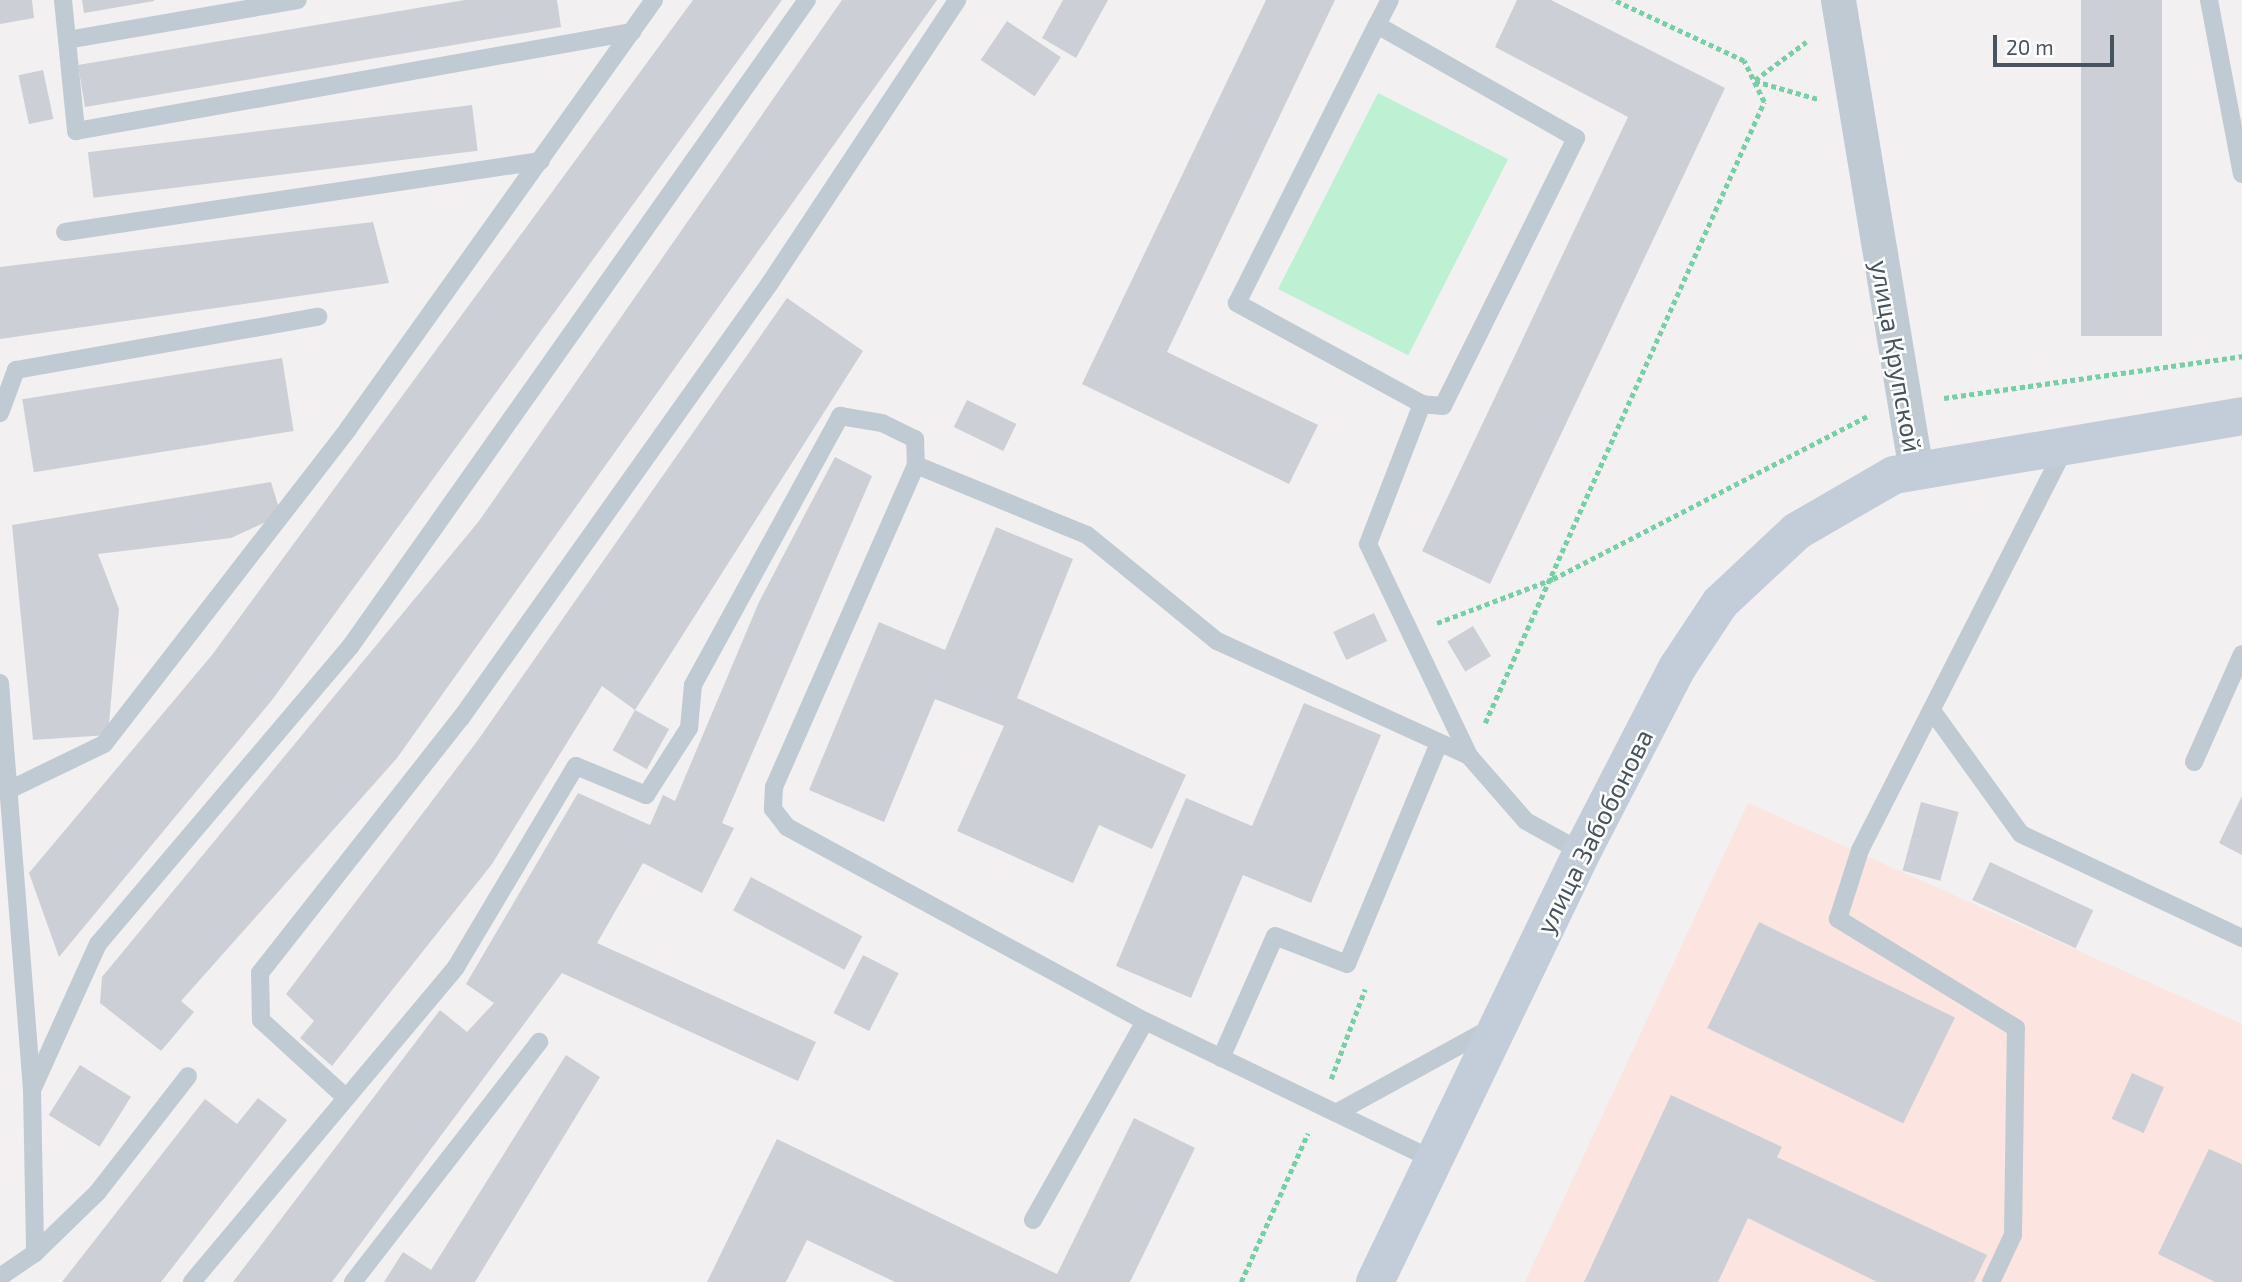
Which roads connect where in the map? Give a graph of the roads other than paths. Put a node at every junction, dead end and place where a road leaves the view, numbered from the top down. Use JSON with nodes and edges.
{"nodes":[{"id":1,"x":63,"y":0,"type":"edge"},
{"id":2,"x":298,"y":0,"type":"edge"},
{"id":3,"x":653,"y":0,"type":"edge"},
{"id":4,"x":807,"y":0,"type":"edge"},
{"id":5,"x":957,"y":0,"type":"edge"},
{"id":6,"x":1390,"y":0,"type":"edge"},
{"id":7,"x":2209,"y":0,"type":"edge"},
{"id":8,"x":1839,"y":8,"type":"edge"},
{"id":9,"x":1377,"y":25,"type":"junction"},
{"id":10,"x":632,"y":32,"type":"junction"},
{"id":11,"x":67,"y":40,"type":"junction"},
{"id":12,"x":541,"y":161,"type":"junction"},
{"id":13,"x":2242,"y":174,"type":"edge"},
{"id":14,"x":65,"y":232,"type":"dead end"},
{"id":15,"x":318,"y":317,"type":"dead end"},
{"id":16,"x":1422,"y":404,"type":"junction"},
{"id":17,"x":0,"y":413,"type":"edge"},
{"id":18,"x":2242,"y":416,"type":"edge"},
{"id":19,"x":2067,"y":442,"type":"junction"},
{"id":20,"x":916,"y":465,"type":"junction"},
{"id":21,"x":1916,"y":469,"type":"junction"},
{"id":22,"x":2242,"y":654,"type":"edge"},
{"id":23,"x":0,"y":683,"type":"edge"},
{"id":24,"x":1933,"y":712,"type":"junction"},
{"id":25,"x":1439,"y":743,"type":"junction"},
{"id":26,"x":1469,"y":756,"type":"junction"},
{"id":27,"x":2194,"y":762,"type":"dead end"},
{"id":28,"x":11,"y":789,"type":"junction"},
{"id":29,"x":1582,"y":852,"type":"junction"},
{"id":30,"x":2242,"y":938,"type":"edge"},
{"id":31,"x":1145,"y":1021,"type":"junction"},
{"id":32,"x":1497,"y":1025,"type":"junction"},
{"id":33,"x":539,"y":1042,"type":"dead end"},
{"id":34,"x":1221,"y":1058,"type":"junction"},
{"id":35,"x":188,"y":1076,"type":"dead end"},
{"id":36,"x":33,"y":1090,"type":"junction"},
{"id":37,"x":343,"y":1095,"type":"junction"},
{"id":38,"x":1328,"y":1109,"type":"junction"},
{"id":39,"x":1432,"y":1159,"type":"junction"},
{"id":40,"x":1033,"y":1220,"type":"dead end"},
{"id":41,"x":35,"y":1253,"type":"junction"},
{"id":42,"x":0,"y":1277,"type":"edge"},
{"id":43,"x":192,"y":1282,"type":"edge"},
{"id":44,"x":353,"y":1282,"type":"edge"},
{"id":45,"x":1375,"y":1282,"type":"edge"},
{"id":46,"x":1991,"y":1282,"type":"edge"}],
"edges":[{"from":1,"to":11,"type":"lane"},
{"from":2,"to":11,"type":"lane"},
{"from":3,"to":10,"type":"lane"},
{"from":4,"to":36,"type":"lane"},
{"from":5,"to":37,"type":"lane"},
{"from":6,"to":9,"type":"lane"},
{"from":7,"to":13,"type":"lane"},
{"from":8,"to":21,"type":"street","name":"улица Крупской"},
{"from":9,"to":16,"type":"lane"},
{"from":9,"to":16,"type":"lane"},
{"from":10,"to":11,"type":"lane"},
{"from":10,"to":12,"type":"lane"},
{"from":12,"to":14,"type":"lane"},
{"from":12,"to":28,"type":"lane"},
{"from":15,"to":17,"type":"lane"},
{"from":16,"to":26,"type":"lane"},
{"from":18,"to":19,"type":"street","name":"улица Крупской"},
{"from":19,"to":21,"type":"street","name":"улица Крупской"},
{"from":19,"to":24,"type":"lane"},
{"from":20,"to":25,"type":"lane"},
{"from":20,"to":31,"type":"lane"},
{"from":20,"to":37,"type":"lane"},
{"from":21,"to":29,"type":"street","name":"улица Забобонова"},
{"from":22,"to":27,"type":"lane"},
{"from":23,"to":28,"type":"lane"},
{"from":24,"to":30,"type":"lane"},
{"from":24,"to":46,"type":"lane"},
{"from":25,"to":26,"type":"lane"},
{"from":25,"to":34,"type":"lane"},
{"from":26,"to":29,"type":"lane"},
{"from":28,"to":36,"type":"lane"},
{"from":29,"to":32,"type":"street","name":"улица Забобонова"},
{"from":31,"to":34,"type":"lane"},
{"from":31,"to":40,"type":"lane"},
{"from":32,"to":38,"type":"lane"},
{"from":32,"to":39,"type":"street","name":"улица Забобонова"},
{"from":33,"to":44,"type":"lane"},
{"from":34,"to":38,"type":"lane"},
{"from":35,"to":41,"type":"lane"},
{"from":36,"to":41,"type":"lane"},
{"from":37,"to":43,"type":"lane"},
{"from":38,"to":39,"type":"lane"},
{"from":39,"to":45,"type":"street","name":"улица Забобонова"},
{"from":41,"to":42,"type":"lane"}]}
